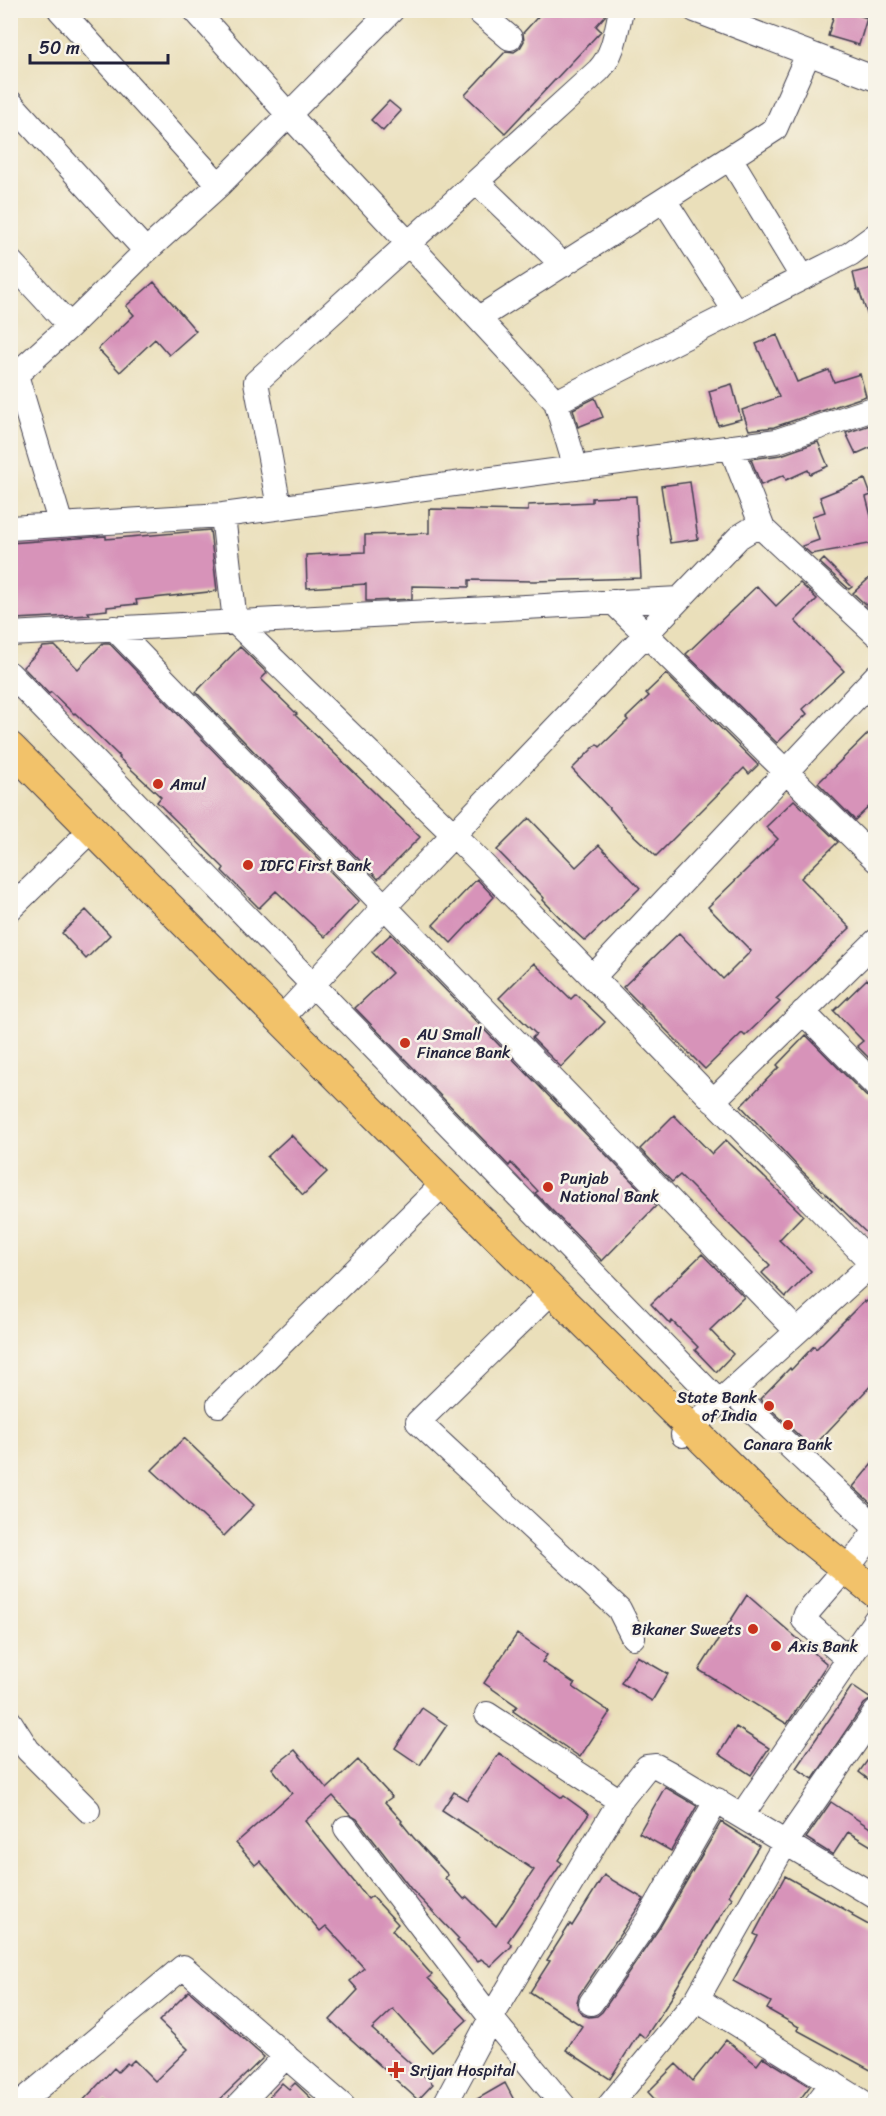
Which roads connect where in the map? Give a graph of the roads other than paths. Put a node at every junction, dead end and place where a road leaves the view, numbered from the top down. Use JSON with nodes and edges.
{"nodes":[{"id":1,"x":60,"y":10,"type":"edge"},
{"id":2,"x":195,"y":10,"type":"edge"},
{"id":3,"x":392,"y":10,"type":"edge"},
{"id":4,"x":477,"y":10,"type":"edge"},
{"id":5,"x":621,"y":10,"type":"edge"},
{"id":6,"x":695,"y":10,"type":"edge"},
{"id":7,"x":510,"y":38,"type":"dead end"},
{"id":8,"x":808,"y":54,"type":"junction"},
{"id":9,"x":876,"y":80,"type":"edge"},
{"id":10,"x":10,"y":102,"type":"edge"},
{"id":11,"x":288,"y":114,"type":"junction"},
{"id":12,"x":730,"y":158,"type":"junction"},
{"id":13,"x":477,"y":182,"type":"junction"},
{"id":14,"x":219,"y":185,"type":"junction"},
{"id":15,"x":664,"y":200,"type":"junction"},
{"id":16,"x":876,"y":235,"type":"edge"},
{"id":17,"x":410,"y":243,"type":"junction"},
{"id":18,"x":146,"y":251,"type":"junction"},
{"id":19,"x":10,"y":261,"type":"edge"},
{"id":20,"x":562,"y":265,"type":"junction"},
{"id":21,"x":803,"y":278,"type":"junction"},
{"id":22,"x":735,"y":312,"type":"junction"},
{"id":23,"x":479,"y":318,"type":"junction"},
{"id":24,"x":70,"y":326,"type":"junction"},
{"id":25,"x":13,"y":377,"type":"edge"},
{"id":26,"x":556,"y":402,"type":"junction"},
{"id":27,"x":876,"y":408,"type":"edge"},
{"id":28,"x":731,"y":447,"type":"junction"},
{"id":29,"x":576,"y":468,"type":"junction"},
{"id":30,"x":279,"y":507,"type":"junction"},
{"id":31,"x":223,"y":515,"type":"junction"},
{"id":32,"x":61,"y":525,"type":"junction"},
{"id":33,"x":10,"y":528,"type":"edge"},
{"id":34,"x":763,"y":529,"type":"junction"},
{"id":35,"x":679,"y":599,"type":"junction"},
{"id":36,"x":613,"y":602,"type":"junction"},
{"id":37,"x":235,"y":622,"type":"junction"},
{"id":38,"x":114,"y":628,"type":"junction"},
{"id":39,"x":10,"y":634,"type":"edge"},
{"id":40,"x":645,"y":634,"type":"junction"},
{"id":41,"x":876,"y":634,"type":"edge"},
{"id":42,"x":10,"y":674,"type":"edge"},
{"id":43,"x":876,"y":676,"type":"edge"},
{"id":44,"x":10,"y":747,"type":"edge"},
{"id":45,"x":10,"y":763,"type":"edge"},
{"id":46,"x":786,"y":772,"type":"junction"},
{"id":47,"x":88,"y":832,"type":"junction"},
{"id":48,"x":453,"y":834,"type":"junction"},
{"id":49,"x":876,"y":860,"type":"edge"},
{"id":50,"x":385,"y":906,"type":"junction"},
{"id":51,"x":10,"y":909,"type":"edge"},
{"id":52,"x":876,"y":941,"type":"edge"},
{"id":53,"x":593,"y":977,"type":"junction"},
{"id":54,"x":313,"y":986,"type":"junction"},
{"id":55,"x":803,"y":1012,"type":"junction"},
{"id":56,"x":280,"y":1019,"type":"junction"},
{"id":57,"x":876,"y":1086,"type":"edge"},
{"id":58,"x":713,"y":1101,"type":"junction"},
{"id":59,"x":436,"y":1191,"type":"junction"},
{"id":60,"x":874,"y":1261,"type":"edge"},
{"id":61,"x":543,"y":1300,"type":"junction"},
{"id":62,"x":796,"y":1331,"type":"junction"},
{"id":63,"x":726,"y":1398,"type":"junction"},
{"id":64,"x":219,"y":1405,"type":"dead end"},
{"id":65,"x":687,"y":1432,"type":"junction"},
{"id":66,"x":876,"y":1529,"type":"edge"},
{"id":67,"x":842,"y":1574,"type":"junction"},
{"id":68,"x":876,"y":1593,"type":"edge"},
{"id":69,"x":876,"y":1608,"type":"edge"},
{"id":70,"x":876,"y":1619,"type":"edge"},
{"id":71,"x":633,"y":1636,"type":"dead end"},
{"id":72,"x":848,"y":1659,"type":"junction"},
{"id":73,"x":876,"y":1712,"type":"edge"},
{"id":74,"x":487,"y":1714,"type":"dead end"},
{"id":75,"x":10,"y":1722,"type":"edge"},
{"id":76,"x":717,"y":1800,"type":"junction"},
{"id":77,"x":620,"y":1801,"type":"junction"},
{"id":78,"x":88,"y":1810,"type":"dead end"},
{"id":79,"x":742,"y":1815,"type":"junction"},
{"id":80,"x":346,"y":1828,"type":"dead end"},
{"id":81,"x":786,"y":1842,"type":"junction"},
{"id":82,"x":876,"y":1897,"type":"edge"},
{"id":83,"x":697,"y":1999,"type":"junction"},
{"id":84,"x":591,"y":2003,"type":"dead end"},
{"id":85,"x":491,"y":2018,"type":"junction"},
{"id":86,"x":286,"y":2056,"type":"junction"},
{"id":87,"x":833,"y":2083,"type":"junction"},
{"id":88,"x":17,"y":2106,"type":"edge"},
{"id":89,"x":238,"y":2106,"type":"edge"},
{"id":90,"x":343,"y":2106,"type":"edge"},
{"id":91,"x":444,"y":2106,"type":"edge"},
{"id":92,"x":564,"y":2106,"type":"edge"},
{"id":93,"x":609,"y":2106,"type":"edge"},
{"id":94,"x":815,"y":2106,"type":"edge"},
{"id":95,"x":869,"y":2106,"type":"edge"}],
"edges":[{"from":1,"to":14,"type":"street"},
{"from":2,"to":11,"type":"street"},
{"from":3,"to":11,"type":"street"},
{"from":4,"to":7,"type":"street"},
{"from":5,"to":13,"type":"street"},
{"from":6,"to":8,"type":"street"},
{"from":8,"to":9,"type":"street"},
{"from":8,"to":12,"type":"street"},
{"from":10,"to":18,"type":"street"},
{"from":11,"to":14,"type":"street"},
{"from":11,"to":17,"type":"street"},
{"from":12,"to":15,"type":"street"},
{"from":12,"to":21,"type":"street"},
{"from":13,"to":17,"type":"street"},
{"from":13,"to":20,"type":"street"},
{"from":14,"to":18,"type":"street"},
{"from":15,"to":20,"type":"street"},
{"from":15,"to":22,"type":"street"},
{"from":16,"to":21,"type":"street"},
{"from":17,"to":23,"type":"street"},
{"from":17,"to":30,"type":"street"},
{"from":18,"to":24,"type":"street"},
{"from":19,"to":24,"type":"street"},
{"from":20,"to":23,"type":"street"},
{"from":21,"to":22,"type":"street"},
{"from":22,"to":26,"type":"street"},
{"from":23,"to":26,"type":"street"},
{"from":24,"to":25,"type":"street"},
{"from":25,"to":32,"type":"street"},
{"from":26,"to":29,"type":"street"},
{"from":27,"to":28,"type":"street"},
{"from":28,"to":29,"type":"street"},
{"from":28,"to":34,"type":"street"},
{"from":29,"to":30,"type":"street"},
{"from":30,"to":31,"type":"street"},
{"from":31,"to":32,"type":"street"},
{"from":31,"to":37,"type":"street"},
{"from":32,"to":33,"type":"street"},
{"from":34,"to":35,"type":"street"},
{"from":34,"to":41,"type":"street"},
{"from":35,"to":36,"type":"street"},
{"from":35,"to":40,"type":"street"},
{"from":36,"to":37,"type":"street"},
{"from":36,"to":40,"type":"street"},
{"from":37,"to":38,"type":"street"},
{"from":37,"to":48,"type":"street"},
{"from":38,"to":39,"type":"street"},
{"from":38,"to":50,"type":"street"},
{"from":40,"to":46,"type":"street"},
{"from":40,"to":48,"type":"street"},
{"from":42,"to":54,"type":"street"},
{"from":43,"to":46,"type":"street"},
{"from":44,"to":47,"type":"main road"},
{"from":45,"to":47,"type":"main road"},
{"from":46,"to":49,"type":"street"},
{"from":46,"to":53,"type":"street"},
{"from":47,"to":51,"type":"street"},
{"from":47,"to":56,"type":"main road"},
{"from":47,"to":59,"type":"main road"},
{"from":48,"to":50,"type":"street"},
{"from":48,"to":53,"type":"street"},
{"from":50,"to":54,"type":"street"},
{"from":50,"to":62,"type":"street"},
{"from":52,"to":55,"type":"street"},
{"from":53,"to":58,"type":"street"},
{"from":54,"to":56,"type":"street"},
{"from":54,"to":63,"type":"street"},
{"from":55,"to":57,"type":"street"},
{"from":55,"to":58,"type":"street"},
{"from":56,"to":65,"type":"main road"},
{"from":58,"to":60,"type":"street"},
{"from":59,"to":61,"type":"main road"},
{"from":59,"to":64,"type":"street"},
{"from":60,"to":62,"type":"street"},
{"from":61,"to":65,"type":"main road"},
{"from":61,"to":71,"type":"street"},
{"from":62,"to":63,"type":"street"},
{"from":63,"to":65,"type":"street"},
{"from":63,"to":66,"type":"street"},
{"from":65,"to":67,"type":"main road"},
{"from":66,"to":67,"type":"street"},
{"from":67,"to":68,"type":"main road"},
{"from":67,"to":69,"type":"main road"},
{"from":67,"to":72,"type":"street"},
{"from":70,"to":72,"type":"street"},
{"from":72,"to":79,"type":"street"},
{"from":73,"to":81,"type":"street"},
{"from":74,"to":77,"type":"street"},
{"from":75,"to":78,"type":"street"},
{"from":76,"to":77,"type":"street"},
{"from":76,"to":79,"type":"street"},
{"from":76,"to":84,"type":"street"},
{"from":77,"to":85,"type":"street"},
{"from":79,"to":81,"type":"street"},
{"from":80,"to":85,"type":"street"},
{"from":81,"to":82,"type":"street"},
{"from":81,"to":83,"type":"street"},
{"from":83,"to":87,"type":"street"},
{"from":83,"to":93,"type":"street"},
{"from":85,"to":91,"type":"street"},
{"from":85,"to":92,"type":"street"},
{"from":86,"to":88,"type":"street"},
{"from":86,"to":89,"type":"street"},
{"from":86,"to":90,"type":"street"},
{"from":87,"to":94,"type":"street"},
{"from":87,"to":95,"type":"street"}]}
